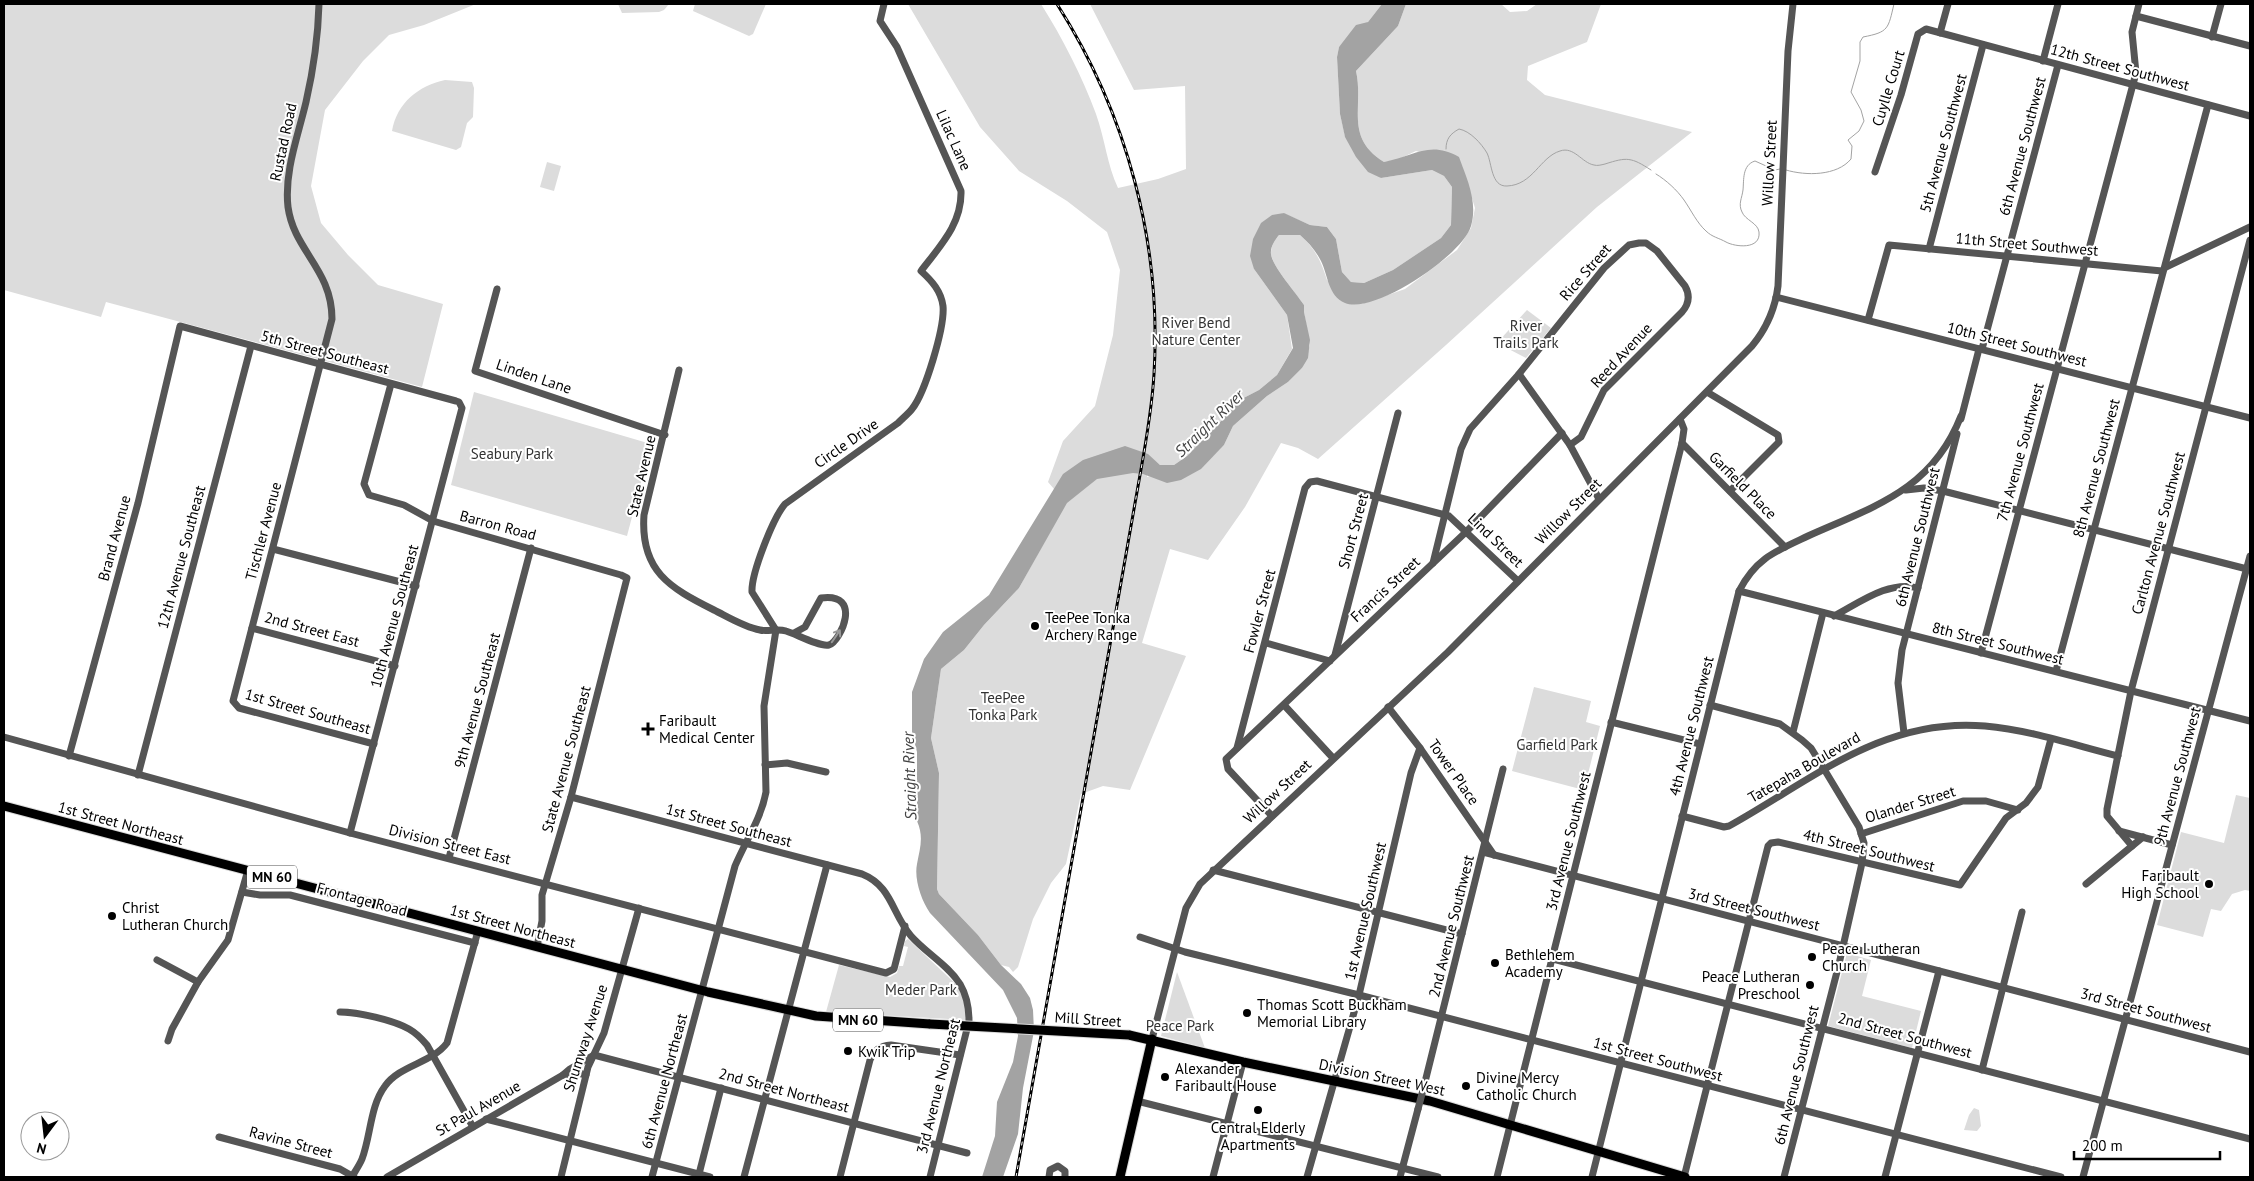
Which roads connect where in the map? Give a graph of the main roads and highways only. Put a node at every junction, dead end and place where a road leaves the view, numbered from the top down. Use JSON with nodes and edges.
{"nodes":[{"id":1,"x":4,"y":806,"type":"edge"},
{"id":2,"x":1022,"y":1029,"type":"joint"},
{"id":3,"x":1152,"y":1039,"type":"junction"},
{"id":4,"x":1120,"y":1177,"type":"edge"},
{"id":5,"x":1684,"y":1177,"type":"edge"}],
"edges":[{"from":1,"to":2,"type":"main road","name":"1st Street Northeast","number":"MN 60","bridge":true},
{"from":2,"to":3,"type":"main road","name":"Mill Street","number":"MN 60","bridge":true},
{"from":3,"to":4,"type":"main road"},
{"from":3,"to":5,"type":"main road","name":"Division Street West"}]}
